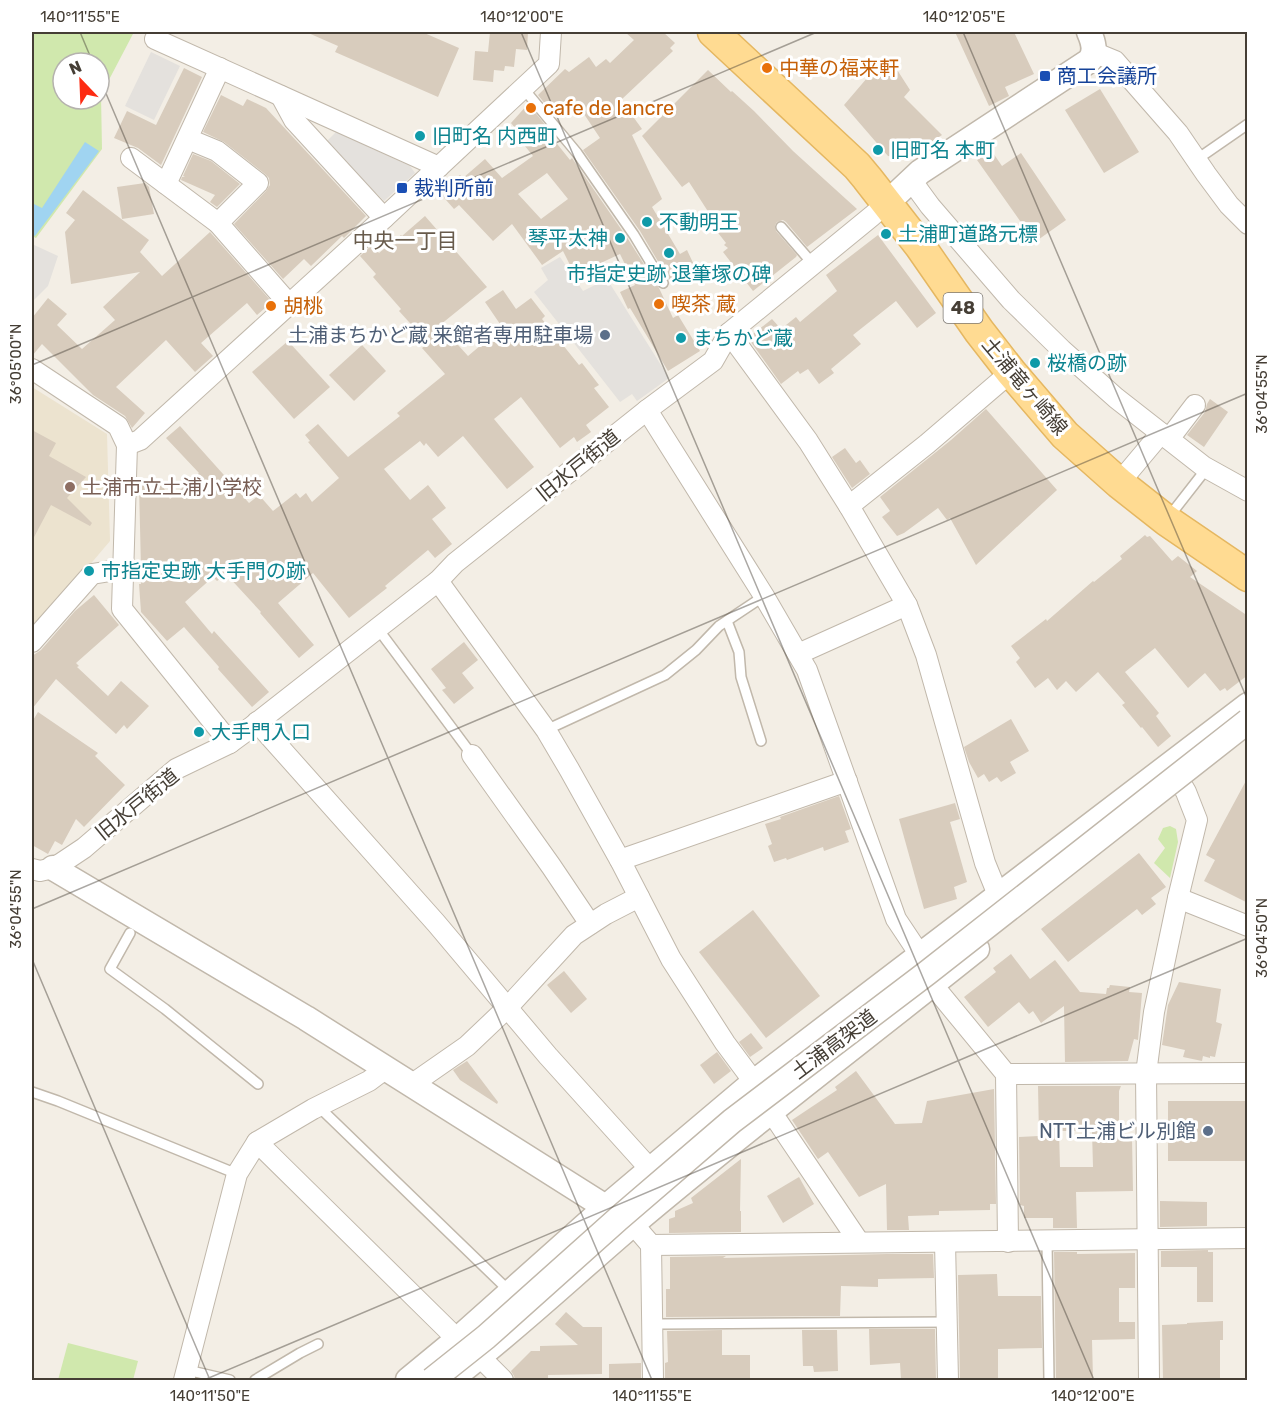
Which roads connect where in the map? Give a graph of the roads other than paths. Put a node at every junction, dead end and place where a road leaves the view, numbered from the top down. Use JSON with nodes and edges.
{"nodes":[{"id":1,"x":551,"y":32,"type":"edge"},
{"id":2,"x":713,"y":32,"type":"edge"},
{"id":3,"x":154,"y":39,"type":"dead end"},
{"id":4,"x":1091,"y":42,"type":"edge"},
{"id":5,"x":220,"y":68,"type":"junction"},
{"id":6,"x":523,"y":88,"type":"junction"},
{"id":7,"x":281,"y":96,"type":"junction"},
{"id":8,"x":1248,"y":124,"type":"edge"},
{"id":9,"x":188,"y":139,"type":"junction"},
{"id":10,"x":131,"y":158,"type":"dead end"},
{"id":11,"x":1197,"y":160,"type":"junction"},
{"id":12,"x":439,"y":166,"type":"junction"},
{"id":13,"x":910,"y":180,"type":"junction"},
{"id":14,"x":166,"y":184,"type":"junction"},
{"id":15,"x":886,"y":203,"type":"junction"},
{"id":16,"x":384,"y":218,"type":"junction"},
{"id":17,"x":218,"y":223,"type":"junction"},
{"id":18,"x":1248,"y":224,"type":"edge"},
{"id":19,"x":781,"y":227,"type":"dead end"},
{"id":20,"x":813,"y":264,"type":"junction"},
{"id":21,"x":663,"y":283,"type":"dead end"},
{"id":22,"x":289,"y":304,"type":"junction"},
{"id":23,"x":729,"y":333,"type":"junction"},
{"id":24,"x":32,"y":369,"type":"edge"},
{"id":25,"x":1011,"y":372,"type":"junction"},
{"id":26,"x":1195,"y":405,"type":"dead end"},
{"id":27,"x":647,"y":410,"type":"junction"},
{"id":28,"x":1165,"y":436,"type":"junction"},
{"id":29,"x":127,"y":445,"type":"junction"},
{"id":30,"x":1207,"y":468,"type":"junction"},
{"id":31,"x":1119,"y":483,"type":"junction"},
{"id":32,"x":1248,"y":491,"type":"edge"},
{"id":33,"x":849,"y":506,"type":"junction"},
{"id":34,"x":1166,"y":520,"type":"junction"},
{"id":35,"x":123,"y":569,"type":"junction"},
{"id":36,"x":1248,"y":576,"type":"edge"},
{"id":37,"x":438,"y":581,"type":"junction"},
{"id":38,"x":764,"y":596,"type":"junction"},
{"id":39,"x":907,"y":605,"type":"junction"},
{"id":40,"x":727,"y":621,"type":"junction"},
{"id":41,"x":384,"y":637,"type":"dead end"},
{"id":42,"x":32,"y":642,"type":"edge"},
{"id":43,"x":798,"y":654,"type":"junction"},
{"id":44,"x":1248,"y":705,"type":"edge"},
{"id":45,"x":1248,"y":721,"type":"edge"},
{"id":46,"x":257,"y":722,"type":"junction"},
{"id":47,"x":546,"y":730,"type":"junction"},
{"id":48,"x":1248,"y":732,"type":"edge"},
{"id":49,"x":761,"y":741,"type":"dead end"},
{"id":50,"x":230,"y":743,"type":"junction"},
{"id":51,"x":472,"y":755,"type":"joint"},
{"id":52,"x":847,"y":781,"type":"junction"},
{"id":53,"x":1182,"y":785,"type":"junction"},
{"id":54,"x":620,"y":860,"type":"junction"},
{"id":55,"x":42,"y":868,"type":"edge"},
{"id":56,"x":998,"y":895,"type":"junction"},
{"id":57,"x":639,"y":897,"type":"junction"},
{"id":58,"x":1178,"y":898,"type":"junction"},
{"id":59,"x":590,"y":924,"type":"junction"},
{"id":60,"x":1248,"y":926,"type":"edge"},
{"id":61,"x":130,"y":933,"type":"dead end"},
{"id":62,"x":920,"y":955,"type":"junction"},
{"id":63,"x":932,"y":984,"type":"junction"},
{"id":64,"x":507,"y":1008,"type":"junction"},
{"id":65,"x":385,"y":1069,"type":"junction"},
{"id":66,"x":1248,"y":1073,"type":"edge"},
{"id":67,"x":1006,"y":1074,"type":"junction"},
{"id":68,"x":1146,"y":1074,"type":"junction"},
{"id":69,"x":754,"y":1082,"type":"junction"},
{"id":70,"x":258,"y":1084,"type":"dead end"},
{"id":71,"x":411,"y":1085,"type":"junction"},
{"id":72,"x":32,"y":1092,"type":"edge"},
{"id":73,"x":318,"y":1106,"type":"junction"},
{"id":74,"x":770,"y":1110,"type":"junction"},
{"id":75,"x":257,"y":1142,"type":"junction"},
{"id":76,"x":650,"y":1169,"type":"junction"},
{"id":77,"x":237,"y":1174,"type":"junction"},
{"id":78,"x":606,"y":1206,"type":"junction"},
{"id":79,"x":633,"y":1224,"type":"junction"},
{"id":80,"x":1248,"y":1238,"type":"edge"},
{"id":81,"x":1148,"y":1239,"type":"junction"},
{"id":82,"x":1047,"y":1241,"type":"junction"},
{"id":83,"x":859,"y":1242,"type":"junction"},
{"id":84,"x":945,"y":1242,"type":"junction"},
{"id":85,"x":1008,"y":1242,"type":"junction"},
{"id":86,"x":651,"y":1245,"type":"junction"},
{"id":87,"x":502,"y":1284,"type":"dead end"},
{"id":88,"x":947,"y":1322,"type":"junction"},
{"id":89,"x":660,"y":1324,"type":"dead end"},
{"id":90,"x":449,"y":1331,"type":"dead end"},
{"id":91,"x":318,"y":1344,"type":"dead end"},
{"id":92,"x":480,"y":1358,"type":"junction"},
{"id":93,"x":185,"y":1375,"type":"edge"},
{"id":94,"x":230,"y":1380,"type":"edge"},
{"id":95,"x":255,"y":1380,"type":"edge"},
{"id":96,"x":408,"y":1380,"type":"edge"},
{"id":97,"x":432,"y":1380,"type":"edge"},
{"id":98,"x":450,"y":1380,"type":"edge"},
{"id":99,"x":503,"y":1380,"type":"edge"},
{"id":100,"x":653,"y":1380,"type":"edge"},
{"id":101,"x":948,"y":1380,"type":"edge"},
{"id":102,"x":1049,"y":1380,"type":"edge"},
{"id":103,"x":1149,"y":1380,"type":"edge"}],
"edges":[{"from":1,"to":6,"type":"street"},
{"from":2,"to":15,"type":"main road","name":"土浦竜ヶ崎線","number":"48"},
{"from":3,"to":5,"type":"street"},
{"from":4,"to":11,"type":"street"},
{"from":4,"to":13,"type":"street","name":"旧水戸街道"},
{"from":5,"to":7,"type":"street"},
{"from":5,"to":9,"type":"street"},
{"from":6,"to":12,"type":"street"},
{"from":6,"to":21,"type":"lane"},
{"from":7,"to":12,"type":"street"},
{"from":7,"to":16,"type":"street"},
{"from":8,"to":11,"type":"lane"},
{"from":9,"to":14,"type":"street"},
{"from":9,"to":17,"type":"street"},
{"from":10,"to":14,"type":"street"},
{"from":11,"to":18,"type":"street"},
{"from":12,"to":16,"type":"street"},
{"from":13,"to":15,"type":"street","name":"旧水戸街道"},
{"from":13,"to":28,"type":"street"},
{"from":14,"to":17,"type":"street"},
{"from":15,"to":20,"type":"street","name":"旧水戸街道"},
{"from":15,"to":25,"type":"main road","name":"土浦竜ヶ崎線","number":"48"},
{"from":16,"to":22,"type":"street"},
{"from":17,"to":22,"type":"street"},
{"from":19,"to":20,"type":"lane"},
{"from":20,"to":23,"type":"street","name":"旧水戸街道"},
{"from":22,"to":29,"type":"street"},
{"from":23,"to":27,"type":"street","name":"旧水戸街道"},
{"from":23,"to":33,"type":"street"},
{"from":24,"to":29,"type":"street"},
{"from":25,"to":31,"type":"main road","name":"土浦竜ヶ崎線","number":"48"},
{"from":25,"to":33,"type":"street"},
{"from":26,"to":28,"type":"street"},
{"from":27,"to":37,"type":"street","name":"旧水戸街道"},
{"from":27,"to":38,"type":"street"},
{"from":28,"to":30,"type":"street"},
{"from":28,"to":31,"type":"street"},
{"from":29,"to":35,"type":"street"},
{"from":30,"to":32,"type":"street"},
{"from":30,"to":34,"type":"lane"},
{"from":31,"to":34,"type":"main road","name":"土浦竜ヶ崎線","number":"48"},
{"from":33,"to":39,"type":"street"},
{"from":34,"to":36,"type":"main road","name":"土浦竜ヶ崎線","number":"48"},
{"from":35,"to":42,"type":"street"},
{"from":35,"to":50,"type":"street"},
{"from":37,"to":46,"type":"street","name":"旧水戸街道"},
{"from":37,"to":47,"type":"street"},
{"from":38,"to":40,"type":"lane"},
{"from":38,"to":43,"type":"street"},
{"from":39,"to":43,"type":"street"},
{"from":39,"to":56,"type":"street"},
{"from":40,"to":47,"type":"lane"},
{"from":40,"to":49,"type":"lane"},
{"from":41,"to":51,"type":"lane"},
{"from":43,"to":52,"type":"street"},
{"from":44,"to":56,"type":"street"},
{"from":45,"to":97,"type":"street","name":"土浦高架道","bridge":true},
{"from":46,"to":50,"type":"street","name":"旧水戸街道"},
{"from":46,"to":64,"type":"street"},
{"from":47,"to":54,"type":"street"},
{"from":48,"to":53,"type":"street"},
{"from":50,"to":55,"type":"street","name":"旧水戸街道"},
{"from":51,"to":59,"type":"street"},
{"from":52,"to":54,"type":"street"},
{"from":52,"to":62,"type":"street"},
{"from":53,"to":58,"type":"street"},
{"from":53,"to":63,"type":"street"},
{"from":54,"to":57,"type":"street"},
{"from":55,"to":65,"type":"street"},
{"from":56,"to":62,"type":"street"},
{"from":57,"to":59,"type":"street"},
{"from":57,"to":69,"type":"street"},
{"from":58,"to":60,"type":"street"},
{"from":58,"to":68,"type":"street"},
{"from":59,"to":64,"type":"street"},
{"from":61,"to":70,"type":"lane"},
{"from":62,"to":63,"type":"street"},
{"from":62,"to":69,"type":"street"},
{"from":63,"to":67,"type":"street"},
{"from":63,"to":74,"type":"street"},
{"from":64,"to":71,"type":"street"},
{"from":64,"to":76,"type":"street"},
{"from":65,"to":71,"type":"street"},
{"from":65,"to":73,"type":"street"},
{"from":66,"to":68,"type":"street"},
{"from":67,"to":68,"type":"street"},
{"from":67,"to":85,"type":"street"},
{"from":68,"to":81,"type":"street"},
{"from":69,"to":74,"type":"street"},
{"from":69,"to":76,"type":"street"},
{"from":71,"to":78,"type":"street"},
{"from":72,"to":77,"type":"lane"},
{"from":73,"to":75,"type":"street"},
{"from":73,"to":87,"type":"lane"},
{"from":74,"to":79,"type":"street"},
{"from":74,"to":83,"type":"street"},
{"from":75,"to":77,"type":"street"},
{"from":75,"to":90,"type":"street"},
{"from":76,"to":78,"type":"street"},
{"from":77,"to":93,"type":"street"},
{"from":78,"to":79,"type":"street"},
{"from":78,"to":96,"type":"street"},
{"from":79,"to":86,"type":"street"},
{"from":79,"to":92,"type":"street"},
{"from":80,"to":81,"type":"street"},
{"from":81,"to":82,"type":"street"},
{"from":81,"to":103,"type":"street"},
{"from":82,"to":85,"type":"street"},
{"from":82,"to":102,"type":"lane"},
{"from":83,"to":84,"type":"street"},
{"from":83,"to":86,"type":"street"},
{"from":84,"to":85,"type":"street"},
{"from":84,"to":88,"type":"street"},
{"from":86,"to":100,"type":"street"},
{"from":88,"to":89,"type":"lane"},
{"from":88,"to":101,"type":"street"},
{"from":91,"to":95,"type":"lane"},
{"from":92,"to":98,"type":"street"},
{"from":92,"to":99,"type":"street"},
{"from":93,"to":94,"type":"lane"}]}
